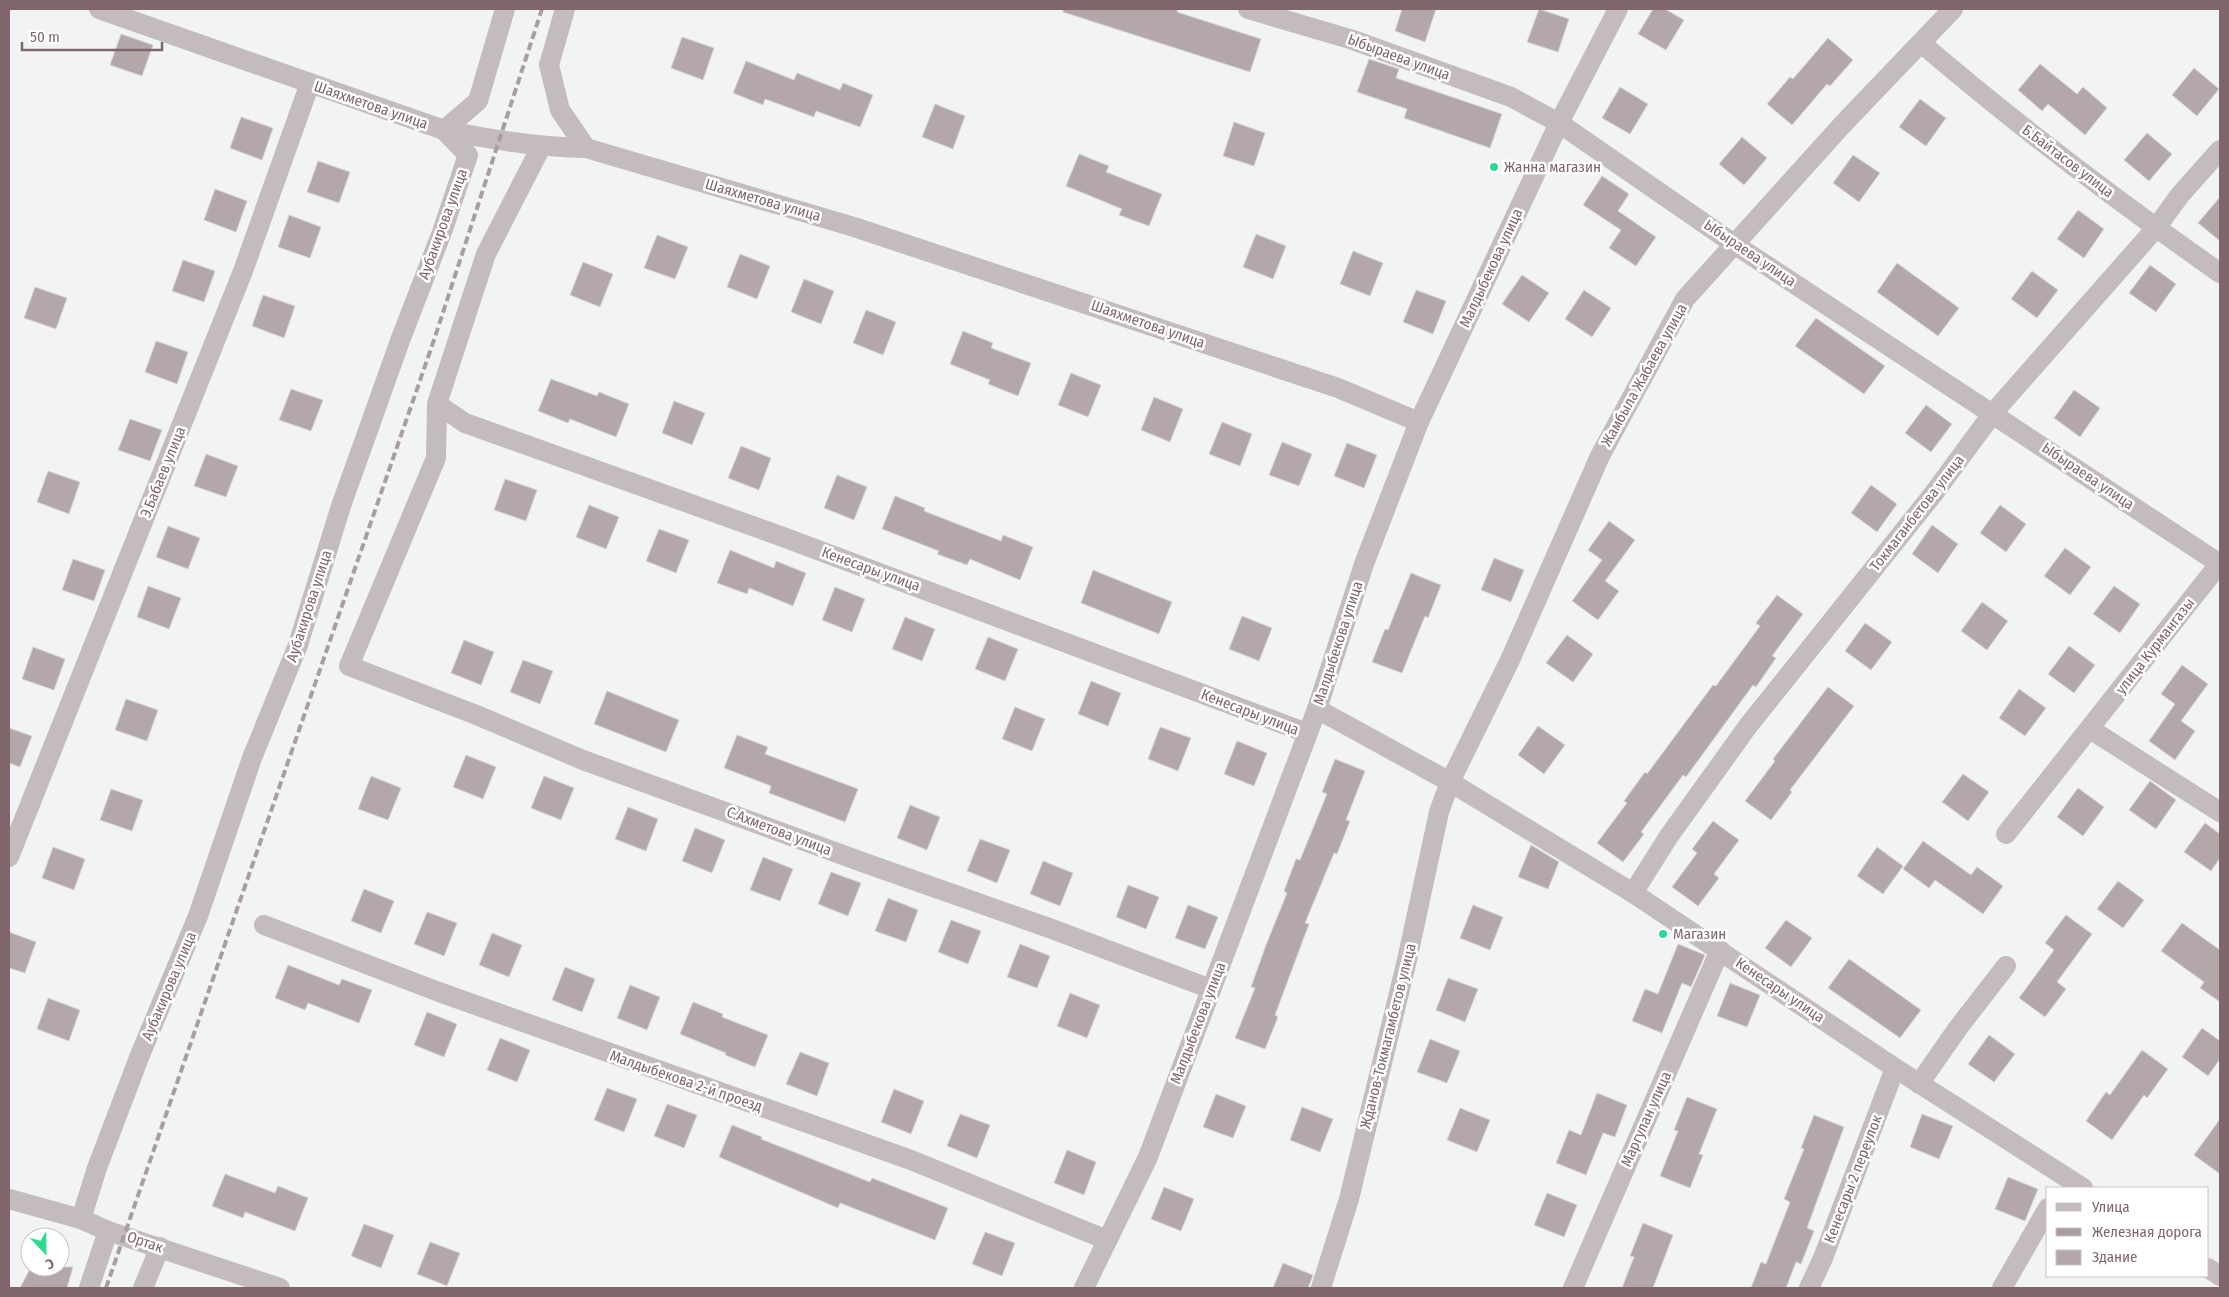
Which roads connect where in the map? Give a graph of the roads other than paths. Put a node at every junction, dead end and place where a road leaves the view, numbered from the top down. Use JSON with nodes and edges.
{"nodes":[{"id":1,"x":99,"y":9,"type":"edge"},
{"id":2,"x":505,"y":9,"type":"edge"},
{"id":3,"x":565,"y":9,"type":"edge"},
{"id":4,"x":1248,"y":9,"type":"edge"},
{"id":5,"x":1618,"y":9,"type":"edge"},
{"id":6,"x":1953,"y":9,"type":"edge"},
{"id":7,"x":152,"y":18,"type":"edge"},
{"id":8,"x":1922,"y":43,"type":"junction"},
{"id":9,"x":310,"y":83,"type":"junction"},
{"id":10,"x":1559,"y":123,"type":"junction"},
{"id":11,"x":444,"y":130,"type":"junction"},
{"id":12,"x":541,"y":147,"type":"junction"},
{"id":13,"x":586,"y":148,"type":"junction"},
{"id":14,"x":2220,"y":150,"type":"edge"},
{"id":15,"x":2156,"y":228,"type":"junction"},
{"id":16,"x":1734,"y":244,"type":"junction"},
{"id":17,"x":2220,"y":272,"type":"edge"},
{"id":18,"x":437,"y":404,"type":"junction"},
{"id":19,"x":1993,"y":413,"type":"junction"},
{"id":20,"x":1419,"y":422,"type":"junction"},
{"id":21,"x":2220,"y":564,"type":"edge"},
{"id":22,"x":1316,"y":709,"type":"junction"},
{"id":23,"x":2090,"y":728,"type":"junction"},
{"id":24,"x":1307,"y":733,"type":"junction"},
{"id":25,"x":1450,"y":782,"type":"junction"},
{"id":26,"x":2220,"y":812,"type":"edge"},
{"id":27,"x":2006,"y":834,"type":"dead end"},
{"id":28,"x":9,"y":857,"type":"edge"},
{"id":29,"x":1633,"y":893,"type":"junction"},
{"id":30,"x":264,"y":925,"type":"dead end"},
{"id":31,"x":1720,"y":950,"type":"junction"},
{"id":32,"x":2006,"y":966,"type":"dead end"},
{"id":33,"x":1211,"y":989,"type":"junction"},
{"id":34,"x":1895,"y":1068,"type":"junction"},
{"id":35,"x":1919,"y":1084,"type":"junction"},
{"id":36,"x":2062,"y":1183,"type":"edge"},
{"id":37,"x":2079,"y":1187,"type":"edge"},
{"id":38,"x":9,"y":1199,"type":"edge"},
{"id":39,"x":2046,"y":1211,"type":"edge"},
{"id":40,"x":82,"y":1219,"type":"junction"},
{"id":41,"x":108,"y":1230,"type":"junction"},
{"id":42,"x":1107,"y":1240,"type":"junction"},
{"id":43,"x":160,"y":1247,"type":"junction"},
{"id":44,"x":2209,"y":1269,"type":"edge"},
{"id":45,"x":2220,"y":1276,"type":"edge"},
{"id":46,"x":90,"y":1288,"type":"edge"},
{"id":47,"x":143,"y":1288,"type":"edge"},
{"id":48,"x":280,"y":1288,"type":"edge"},
{"id":49,"x":1084,"y":1288,"type":"edge"},
{"id":50,"x":1321,"y":1288,"type":"edge"},
{"id":51,"x":1572,"y":1288,"type":"edge"},
{"id":52,"x":1809,"y":1288,"type":"edge"},
{"id":53,"x":2002,"y":1288,"type":"edge"}],
"edges":[{"from":1,"to":7,"type":"street","name":"Шаяхметова улица"},
{"from":2,"to":11,"type":"street"},
{"from":3,"to":13,"type":"street"},
{"from":4,"to":10,"type":"street","name":"Ыбыраева улица"},
{"from":5,"to":10,"type":"street","name":"Малдыбекова улица"},
{"from":6,"to":8,"type":"street","name":"Жамбыла Жабаева улица"},
{"from":7,"to":9,"type":"street","name":"Шаяхметова улица"},
{"from":8,"to":15,"type":"street","name":"Б.Байтасов улица"},
{"from":8,"to":16,"type":"street","name":"Жамбыла Жабаева улица"},
{"from":9,"to":11,"type":"street","name":"Шаяхметова улица"},
{"from":9,"to":28,"type":"street","name":"Э.Бабаев улица"},
{"from":10,"to":16,"type":"street","name":"Ыбыраева улица"},
{"from":10,"to":20,"type":"street","name":"Малдыбекова улица"},
{"from":11,"to":12,"type":"street","name":"Шаяхметова улица"},
{"from":11,"to":40,"type":"street","name":"Аубакирова улица"},
{"from":12,"to":13,"type":"street","name":"Шаяхметова улица"},
{"from":12,"to":18,"type":"street"},
{"from":13,"to":20,"type":"street","name":"Шаяхметова улица"},
{"from":14,"to":15,"type":"street","name":"Токмаганбетова улица"},
{"from":15,"to":17,"type":"street","name":"Б.Байтасов улица"},
{"from":15,"to":19,"type":"street","name":"Токмаганбетова улица"},
{"from":16,"to":19,"type":"street","name":"Ыбыраева улица"},
{"from":16,"to":25,"type":"street","name":"Жамбыла Жабаева улица"},
{"from":18,"to":24,"type":"street","name":"Кенесары улица"},
{"from":18,"to":33,"type":"street","name":"С.Ахметова улица"},
{"from":19,"to":21,"type":"street","name":"Ыбыраева улица"},
{"from":19,"to":29,"type":"street","name":"Токмаганбетова улица"},
{"from":20,"to":22,"type":"street","name":"Малдыбекова улица"},
{"from":21,"to":23,"type":"street","name":"улица Курмангазы"},
{"from":22,"to":24,"type":"street","name":"Малдыбекова улица"},
{"from":22,"to":25,"type":"street","name":"Кенесары улица"},
{"from":23,"to":26,"type":"street"},
{"from":23,"to":27,"type":"street","name":"улица Курмангазы"},
{"from":24,"to":33,"type":"street","name":"Малдыбекова улица"},
{"from":25,"to":29,"type":"street","name":"Кенесары улица"},
{"from":25,"to":50,"type":"street","name":"Жданов-Токмагамбетов улица"},
{"from":29,"to":31,"type":"street","name":"Кенесары улица"},
{"from":30,"to":42,"type":"street","name":"Малдыбекова 2-й проезд"},
{"from":31,"to":34,"type":"street","name":"Кенесары улица"},
{"from":31,"to":51,"type":"street","name":"Маргулан улица"},
{"from":32,"to":35,"type":"street"},
{"from":33,"to":42,"type":"street","name":"Малдыбекова улица"},
{"from":34,"to":35,"type":"street","name":"Кенесары улица"},
{"from":34,"to":52,"type":"street","name":"Кенесары 2 переулок"},
{"from":35,"to":36,"type":"street","name":"Кенесары улица"},
{"from":36,"to":37,"type":"street","name":"Кенесары улица"},
{"from":38,"to":40,"type":"street","name":"Ортак"},
{"from":39,"to":53,"type":"street"},
{"from":40,"to":41,"type":"street","name":"Ортак"},
{"from":41,"to":43,"type":"street","name":"Ортак"},
{"from":41,"to":46,"type":"street"},
{"from":42,"to":49,"type":"street","name":"Малдыбекова улица"},
{"from":43,"to":47,"type":"street"},
{"from":43,"to":48,"type":"street","name":"Ортак"},
{"from":44,"to":45,"type":"street"}]}
